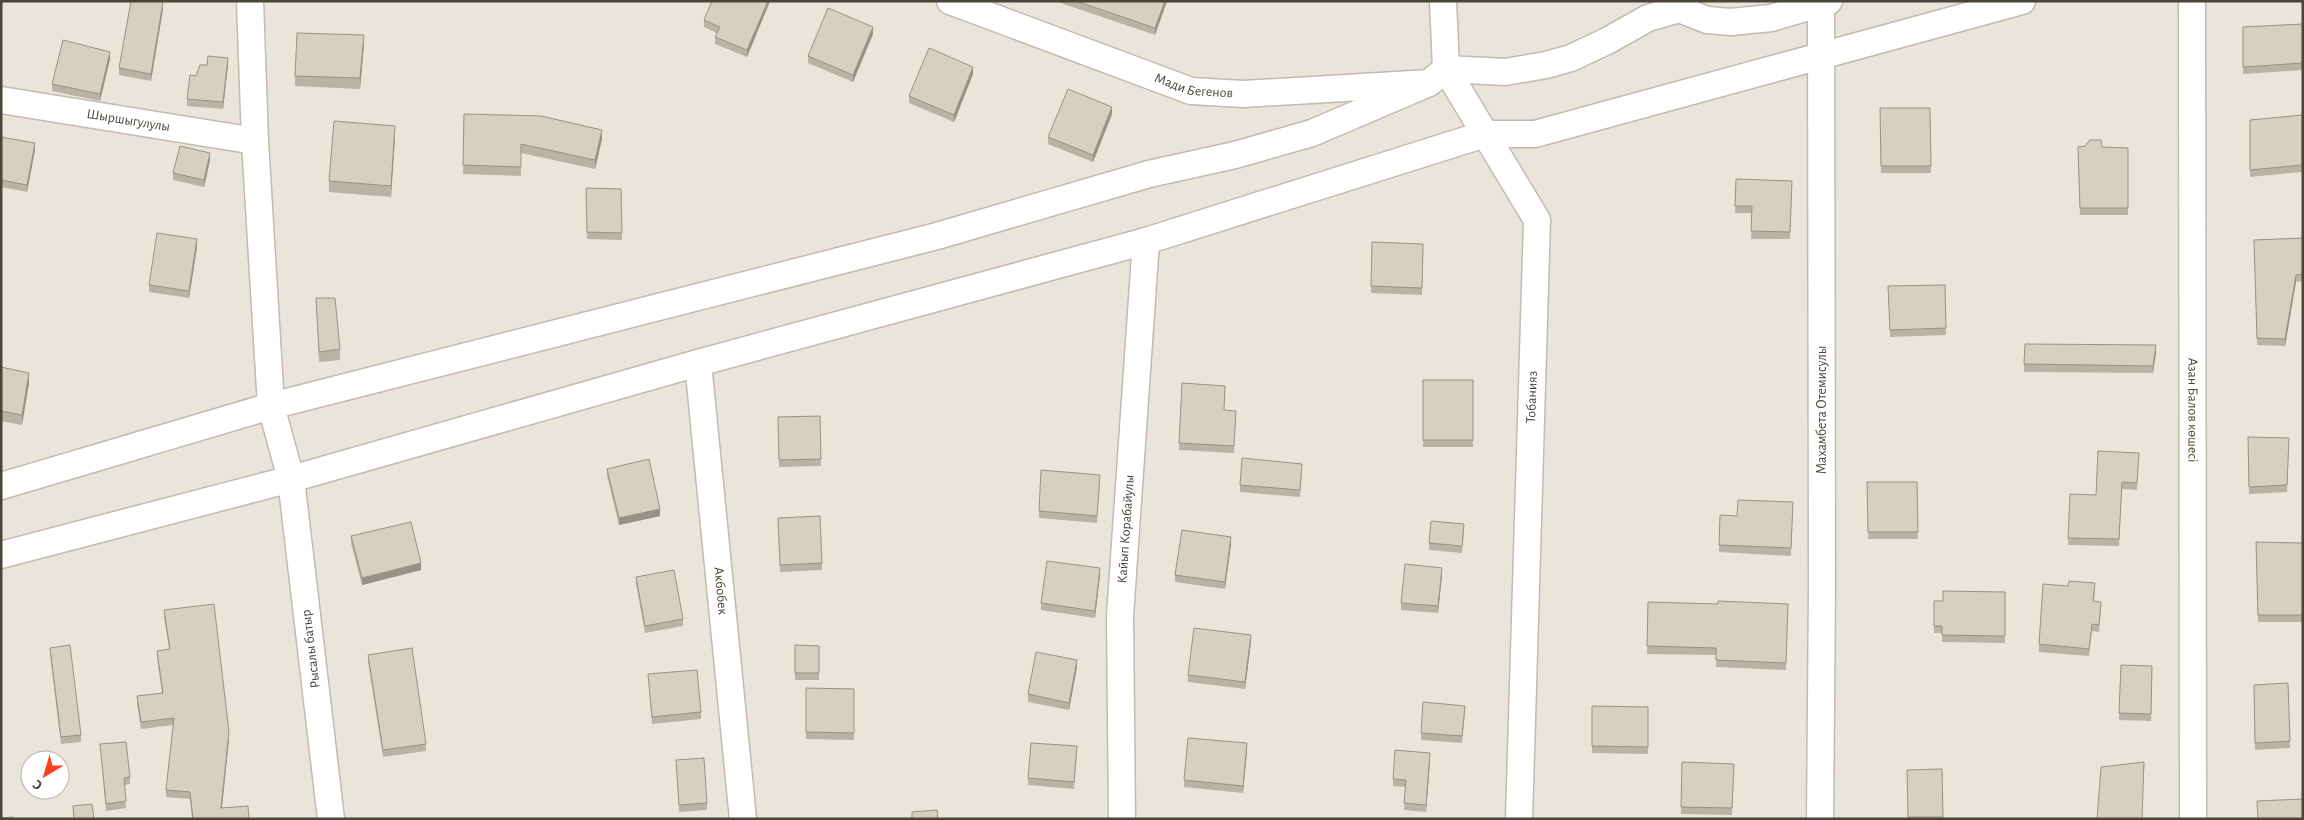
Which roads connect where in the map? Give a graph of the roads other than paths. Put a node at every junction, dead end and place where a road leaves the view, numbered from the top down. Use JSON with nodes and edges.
{"nodes":[{"id":1,"x":250,"y":1,"type":"edge"},
{"id":2,"x":950,"y":1,"type":"edge"},
{"id":3,"x":1443,"y":1,"type":"edge"},
{"id":4,"x":2022,"y":1,"type":"edge"},
{"id":5,"x":2192,"y":1,"type":"edge"},
{"id":6,"x":1824,"y":2,"type":"edge"},
{"id":7,"x":1691,"y":5,"type":"edge"},
{"id":8,"x":1822,"y":56,"type":"junction"},
{"id":9,"x":1437,"y":76,"type":"junction"},
{"id":10,"x":1,"y":100,"type":"edge"},
{"id":11,"x":1485,"y":134,"type":"junction"},
{"id":12,"x":255,"y":142,"type":"junction"},
{"id":13,"x":1146,"y":241,"type":"junction"},
{"id":14,"x":698,"y":363,"type":"junction"},
{"id":15,"x":271,"y":406,"type":"junction"},
{"id":16,"x":291,"y":479,"type":"junction"},
{"id":17,"x":1,"y":486,"type":"edge"},
{"id":18,"x":1,"y":555,"type":"edge"},
{"id":19,"x":331,"y":819,"type":"edge"},
{"id":20,"x":743,"y":819,"type":"edge"},
{"id":21,"x":1122,"y":819,"type":"edge"},
{"id":22,"x":1520,"y":819,"type":"edge"},
{"id":23,"x":1820,"y":819,"type":"edge"},
{"id":24,"x":2194,"y":819,"type":"edge"}],
"edges":[{"from":1,"to":12,"type":"street","name":"Рысалы батыр"},
{"from":2,"to":9,"type":"street","name":"Мади Бегенов"},
{"from":3,"to":9,"type":"street","name":"Тобанияз"},
{"from":4,"to":8,"type":"street"},
{"from":5,"to":24,"type":"street","name":"Азан Балов көшесі"},
{"from":6,"to":7,"type":"street"},
{"from":6,"to":8,"type":"street","name":"Махамбета Отемисулы"},
{"from":7,"to":9,"type":"street","name":"Мади Бегенов"},
{"from":8,"to":11,"type":"street"},
{"from":8,"to":23,"type":"street","name":"Махамбета Отемисулы"},
{"from":9,"to":11,"type":"street","name":"Тобанияз"},
{"from":9,"to":15,"type":"street"},
{"from":10,"to":12,"type":"street","name":"Шыршыгулулы"},
{"from":11,"to":13,"type":"street"},
{"from":11,"to":22,"type":"street","name":"Тобанияз"},
{"from":12,"to":15,"type":"street","name":"Рысалы батыр"},
{"from":13,"to":14,"type":"street"},
{"from":13,"to":21,"type":"street","name":"Кайып Корабайулы"},
{"from":14,"to":16,"type":"street"},
{"from":14,"to":20,"type":"street","name":"Акбобек"},
{"from":15,"to":16,"type":"street","name":"Рысалы батыр"},
{"from":15,"to":17,"type":"street"},
{"from":16,"to":18,"type":"street"},
{"from":16,"to":19,"type":"street","name":"Рысалы батыр"}]}
